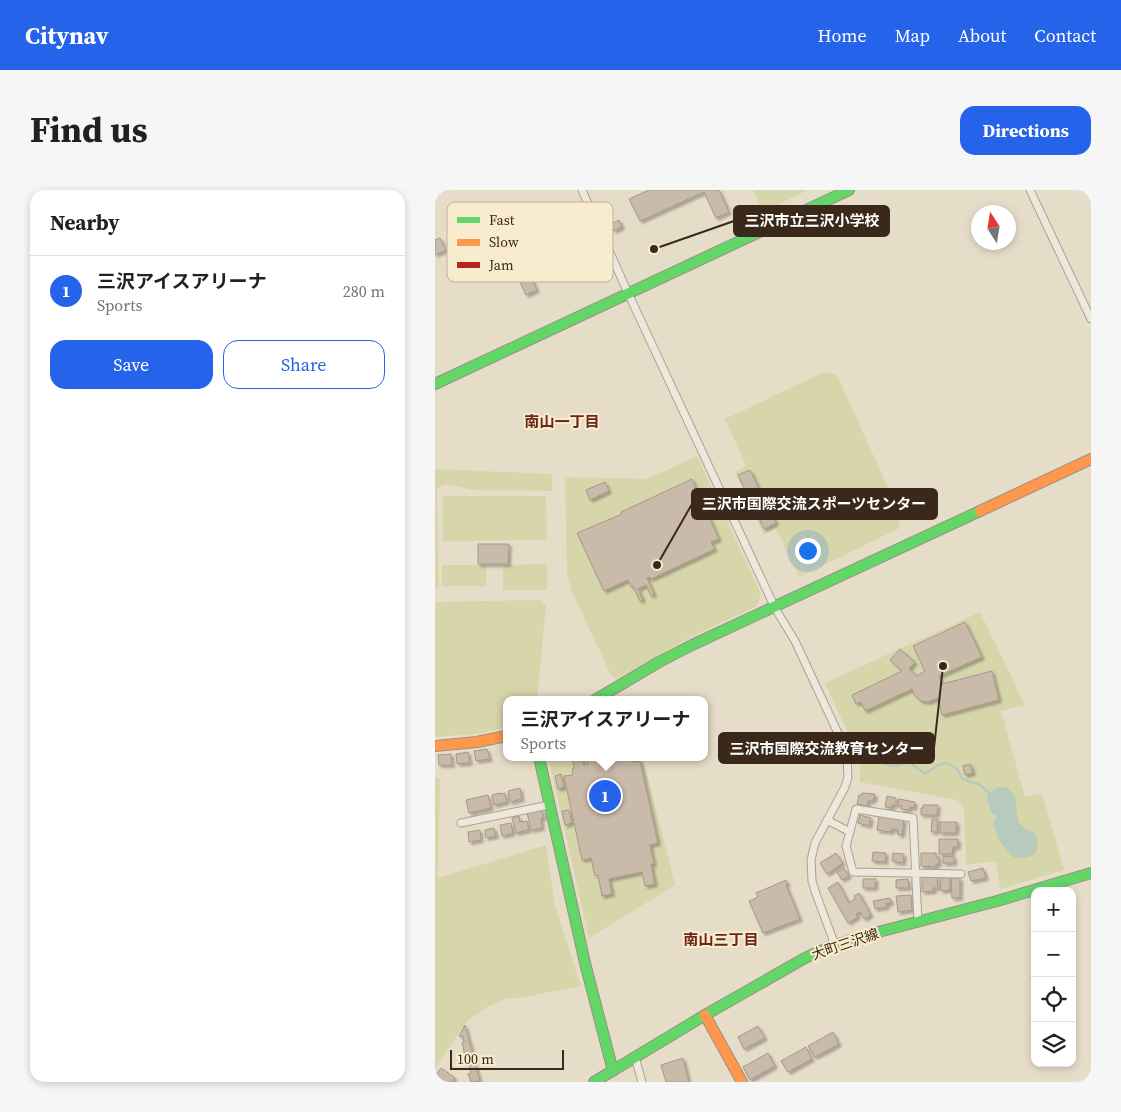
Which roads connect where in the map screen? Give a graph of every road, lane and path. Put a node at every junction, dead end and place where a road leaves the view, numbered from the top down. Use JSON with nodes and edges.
{"nodes":[{"id":1,"x":582,"y":190,"type":"edge"},
{"id":2,"x":849,"y":190,"type":"edge"},
{"id":3,"x":1029,"y":190,"type":"edge"},
{"id":4,"x":587,"y":202,"type":"edge"},
{"id":5,"x":613,"y":259,"type":"edge"},
{"id":6,"x":628,"y":293,"type":"junction"},
{"id":7,"x":1091,"y":319,"type":"edge"},
{"id":8,"x":435,"y":384,"type":"edge"},
{"id":9,"x":1091,"y":459,"type":"edge"},
{"id":10,"x":775,"y":608,"type":"junction"},
{"id":11,"x":602,"y":696,"type":"edge"},
{"id":12,"x":503,"y":737,"type":"edge"},
{"id":13,"x":435,"y":746,"type":"edge"},
{"id":14,"x":540,"y":761,"type":"edge"},
{"id":15,"x":549,"y":805,"type":"junction"},
{"id":16,"x":827,"y":820,"type":"junction"},
{"id":17,"x":461,"y":823,"type":"dead end"},
{"id":18,"x":850,"y":832,"type":"junction"},
{"id":19,"x":914,"y":873,"type":"junction"},
{"id":20,"x":1091,"y":873,"type":"edge"},
{"id":21,"x":961,"y":874,"type":"dead end"},
{"id":22,"x":918,"y":922,"type":"junction"},
{"id":23,"x":835,"y":945,"type":"junction"},
{"id":24,"x":705,"y":1015,"type":"junction"},
{"id":25,"x":635,"y":1057,"type":"junction"},
{"id":26,"x":613,"y":1071,"type":"junction"},
{"id":27,"x":594,"y":1082,"type":"edge"},
{"id":28,"x":642,"y":1082,"type":"edge"},
{"id":29,"x":742,"y":1082,"type":"edge"}],
"edges":[{"from":1,"to":4,"type":"street"},
{"from":2,"to":6,"type":"street"},
{"from":3,"to":7,"type":"street"},
{"from":5,"to":6,"type":"street"},
{"from":6,"to":8,"type":"street"},
{"from":6,"to":10,"type":"street"},
{"from":9,"to":10,"type":"street"},
{"from":10,"to":11,"type":"street"},
{"from":10,"to":16,"type":"street"},
{"from":12,"to":13,"type":"street"},
{"from":14,"to":15,"type":"street"},
{"from":15,"to":17,"type":"street"},
{"from":15,"to":26,"type":"street"},
{"from":16,"to":18,"type":"street"},
{"from":16,"to":23,"type":"street"},
{"from":18,"to":19,"type":"street"},
{"from":18,"to":19,"type":"street"},
{"from":19,"to":21,"type":"street"},
{"from":19,"to":22,"type":"street"},
{"from":20,"to":22,"type":"street","name":"大町三沢線"},
{"from":22,"to":23,"type":"street","name":"大町三沢線"},
{"from":23,"to":24,"type":"street","name":"大町三沢線"},
{"from":24,"to":25,"type":"street","name":"大町三沢線"},
{"from":24,"to":29,"type":"street"},
{"from":25,"to":26,"type":"street","name":"大町三沢線"},
{"from":25,"to":28,"type":"street"},
{"from":26,"to":27,"type":"street","name":"大町三沢線"}]}
